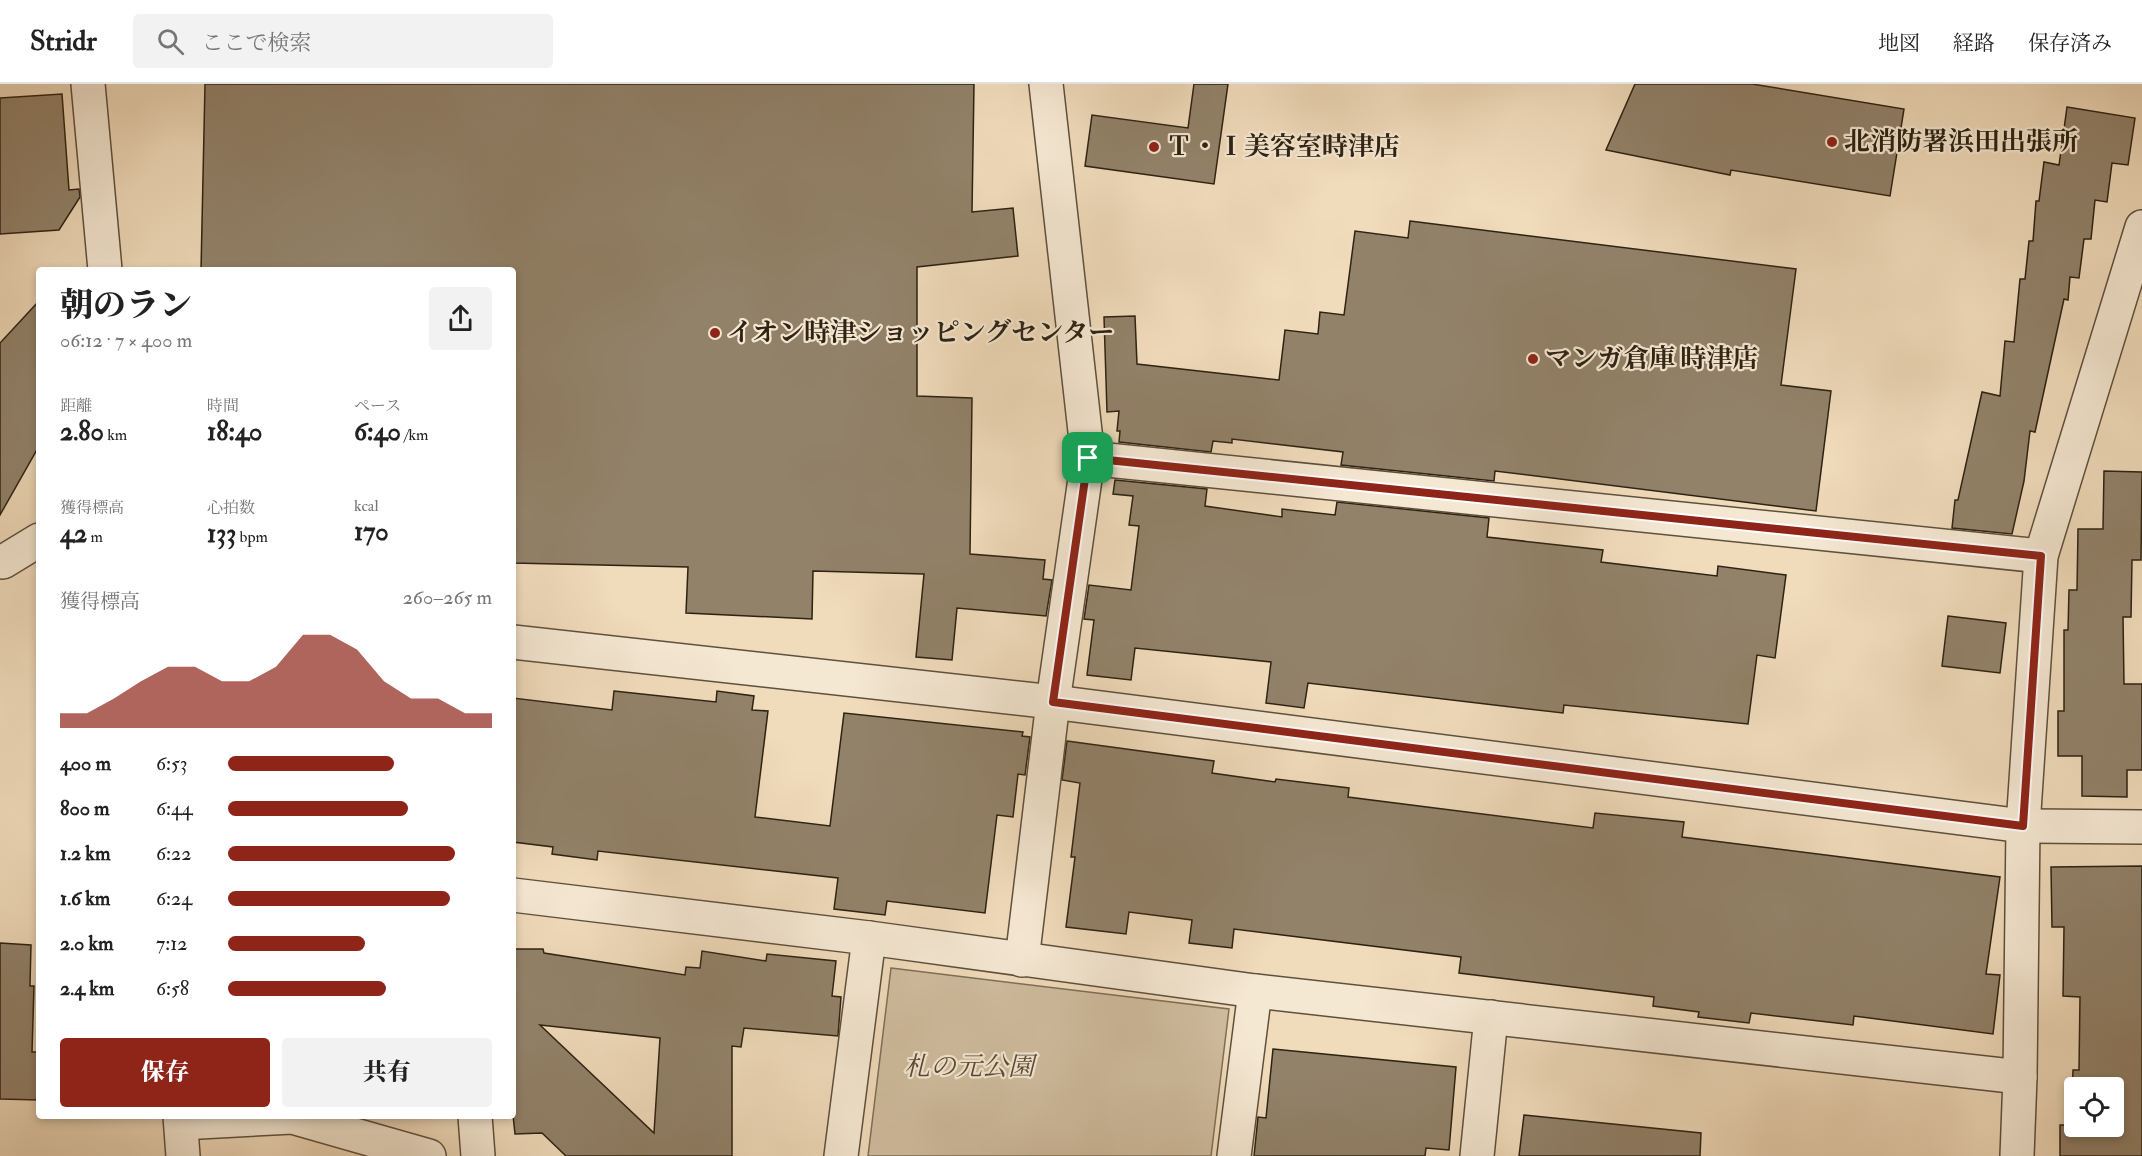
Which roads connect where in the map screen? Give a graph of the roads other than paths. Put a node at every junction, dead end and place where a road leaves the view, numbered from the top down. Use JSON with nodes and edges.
{"nodes":[{"id":1,"x":88,"y":84,"type":"edge"},
{"id":2,"x":1046,"y":84,"type":"edge"},
{"id":3,"x":2142,"y":227,"type":"edge"},
{"id":4,"x":105,"y":267,"type":"edge"},
{"id":5,"x":1088,"y":458,"type":"junction"},
{"id":6,"x":36,"y":542,"type":"edge"},
{"id":7,"x":2041,"y":556,"type":"junction"},
{"id":8,"x":0,"y":561,"type":"edge"},
{"id":9,"x":516,"y":642,"type":"edge"},
{"id":10,"x":1053,"y":702,"type":"junction"},
{"id":11,"x":2023,"y":826,"type":"junction"},
{"id":12,"x":2142,"y":827,"type":"edge"},
{"id":13,"x":516,"y":895,"type":"edge"},
{"id":14,"x":869,"y":938,"type":"junction"},
{"id":15,"x":1022,"y":960,"type":"junction"},
{"id":16,"x":1255,"y":991,"type":"junction"},
{"id":17,"x":1491,"y":1017,"type":"junction"},
{"id":18,"x":2020,"y":1077,"type":"junction"},
{"id":19,"x":217,"y":1119,"type":"edge"},
{"id":20,"x":299,"y":1119,"type":"edge"},
{"id":21,"x":475,"y":1119,"type":"edge"},
{"id":22,"x":180,"y":1120,"type":"edge"},
{"id":23,"x":183,"y":1156,"type":"edge"},
{"id":24,"x":429,"y":1156,"type":"edge"},
{"id":25,"x":478,"y":1156,"type":"edge"},
{"id":26,"x":841,"y":1156,"type":"edge"},
{"id":27,"x":1234,"y":1156,"type":"edge"},
{"id":28,"x":1477,"y":1156,"type":"edge"},
{"id":29,"x":2017,"y":1156,"type":"edge"}],
"edges":[{"from":1,"to":4,"type":"street"},
{"from":2,"to":5,"type":"street"},
{"from":3,"to":7,"type":"street"},
{"from":5,"to":7,"type":"street"},
{"from":5,"to":10,"type":"street"},
{"from":6,"to":8,"type":"street"},
{"from":7,"to":11,"type":"street"},
{"from":9,"to":10,"type":"street"},
{"from":10,"to":11,"type":"street"},
{"from":10,"to":15,"type":"street"},
{"from":11,"to":12,"type":"street"},
{"from":11,"to":18,"type":"street"},
{"from":13,"to":14,"type":"street"},
{"from":14,"to":15,"type":"street"},
{"from":14,"to":26,"type":"street"},
{"from":15,"to":16,"type":"street"},
{"from":16,"to":17,"type":"street"},
{"from":16,"to":27,"type":"street"},
{"from":17,"to":18,"type":"street"},
{"from":17,"to":28,"type":"street"},
{"from":18,"to":29,"type":"street"},
{"from":19,"to":22,"type":"street"},
{"from":20,"to":24,"type":"street"},
{"from":21,"to":25,"type":"street"},
{"from":22,"to":23,"type":"street"}]}
